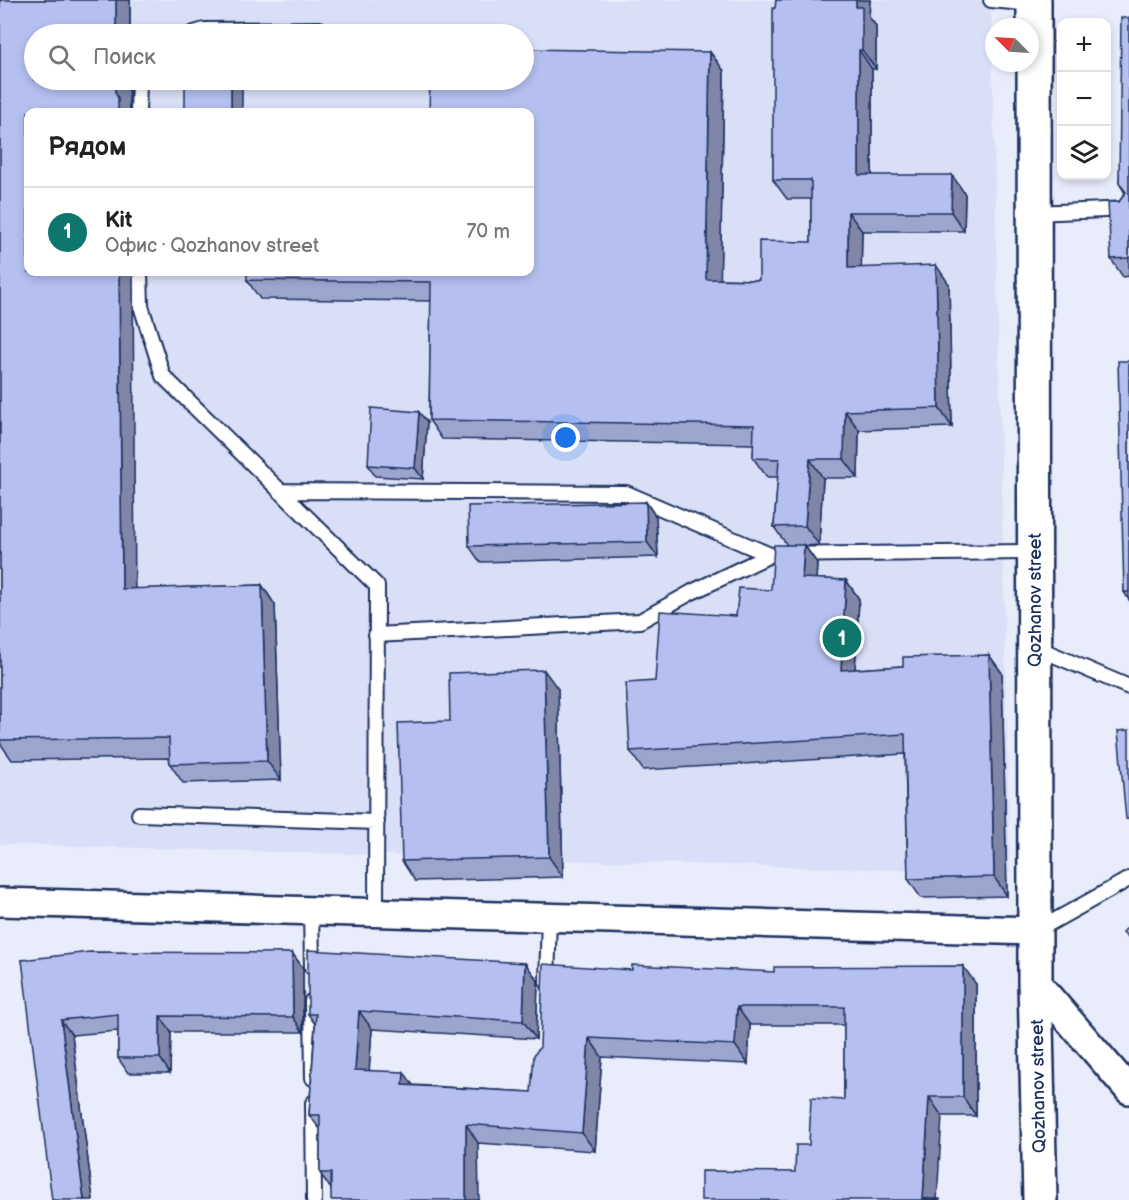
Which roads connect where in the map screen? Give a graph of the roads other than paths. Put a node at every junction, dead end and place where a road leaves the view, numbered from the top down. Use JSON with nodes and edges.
{"nodes":[{"id":1,"x":991,"y":0,"type":"edge"},
{"id":2,"x":1034,"y":2,"type":"edge"},
{"id":3,"x":139,"y":90,"type":"edge"},
{"id":4,"x":138,"y":108,"type":"edge"},
{"id":5,"x":1129,"y":209,"type":"edge"},
{"id":6,"x":1034,"y":213,"type":"junction"},
{"id":7,"x":140,"y":276,"type":"edge"},
{"id":8,"x":279,"y":491,"type":"junction"},
{"id":9,"x":1035,"y":552,"type":"junction"},
{"id":10,"x":770,"y":555,"type":"junction"},
{"id":11,"x":376,"y":635,"type":"junction"},
{"id":12,"x":1035,"y":647,"type":"junction"},
{"id":13,"x":1129,"y":687,"type":"edge"},
{"id":14,"x":139,"y":814,"type":"dead end"},
{"id":15,"x":377,"y":822,"type":"junction"},
{"id":16,"x":1129,"y":879,"type":"edge"},
{"id":17,"x":0,"y":902,"type":"edge"},
{"id":18,"x":311,"y":911,"type":"junction"},
{"id":19,"x":376,"y":912,"type":"junction"},
{"id":20,"x":549,"y":917,"type":"junction"},
{"id":21,"x":1035,"y":931,"type":"junction"},
{"id":22,"x":1035,"y":981,"type":"junction"},
{"id":23,"x":546,"y":997,"type":"edge"},
{"id":24,"x":1129,"y":1090,"type":"edge"},
{"id":25,"x":314,"y":1200,"type":"edge"},
{"id":26,"x":1040,"y":1200,"type":"edge"}],
"edges":[{"from":1,"to":2,"type":"lane"},
{"from":2,"to":6,"type":"main road","name":"Qozhanov street"},
{"from":3,"to":4,"type":"lane"},
{"from":5,"to":6,"type":"lane"},
{"from":6,"to":9,"type":"main road","name":"Qozhanov street"},
{"from":7,"to":8,"type":"lane"},
{"from":8,"to":10,"type":"lane"},
{"from":8,"to":11,"type":"lane"},
{"from":9,"to":10,"type":"lane"},
{"from":9,"to":12,"type":"main road","name":"Qozhanov street"},
{"from":10,"to":11,"type":"lane"},
{"from":11,"to":15,"type":"lane"},
{"from":12,"to":13,"type":"lane"},
{"from":12,"to":21,"type":"main road","name":"Qozhanov street"},
{"from":14,"to":15,"type":"lane"},
{"from":15,"to":19,"type":"lane"},
{"from":16,"to":21,"type":"lane"},
{"from":17,"to":18,"type":"street"},
{"from":18,"to":19,"type":"street"},
{"from":18,"to":25,"type":"lane"},
{"from":19,"to":20,"type":"street"},
{"from":20,"to":21,"type":"street"},
{"from":20,"to":23,"type":"lane"},
{"from":21,"to":22,"type":"main road","name":"Qozhanov street"},
{"from":22,"to":24,"type":"street"},
{"from":22,"to":26,"type":"main road","name":"Qozhanov street"}]}
